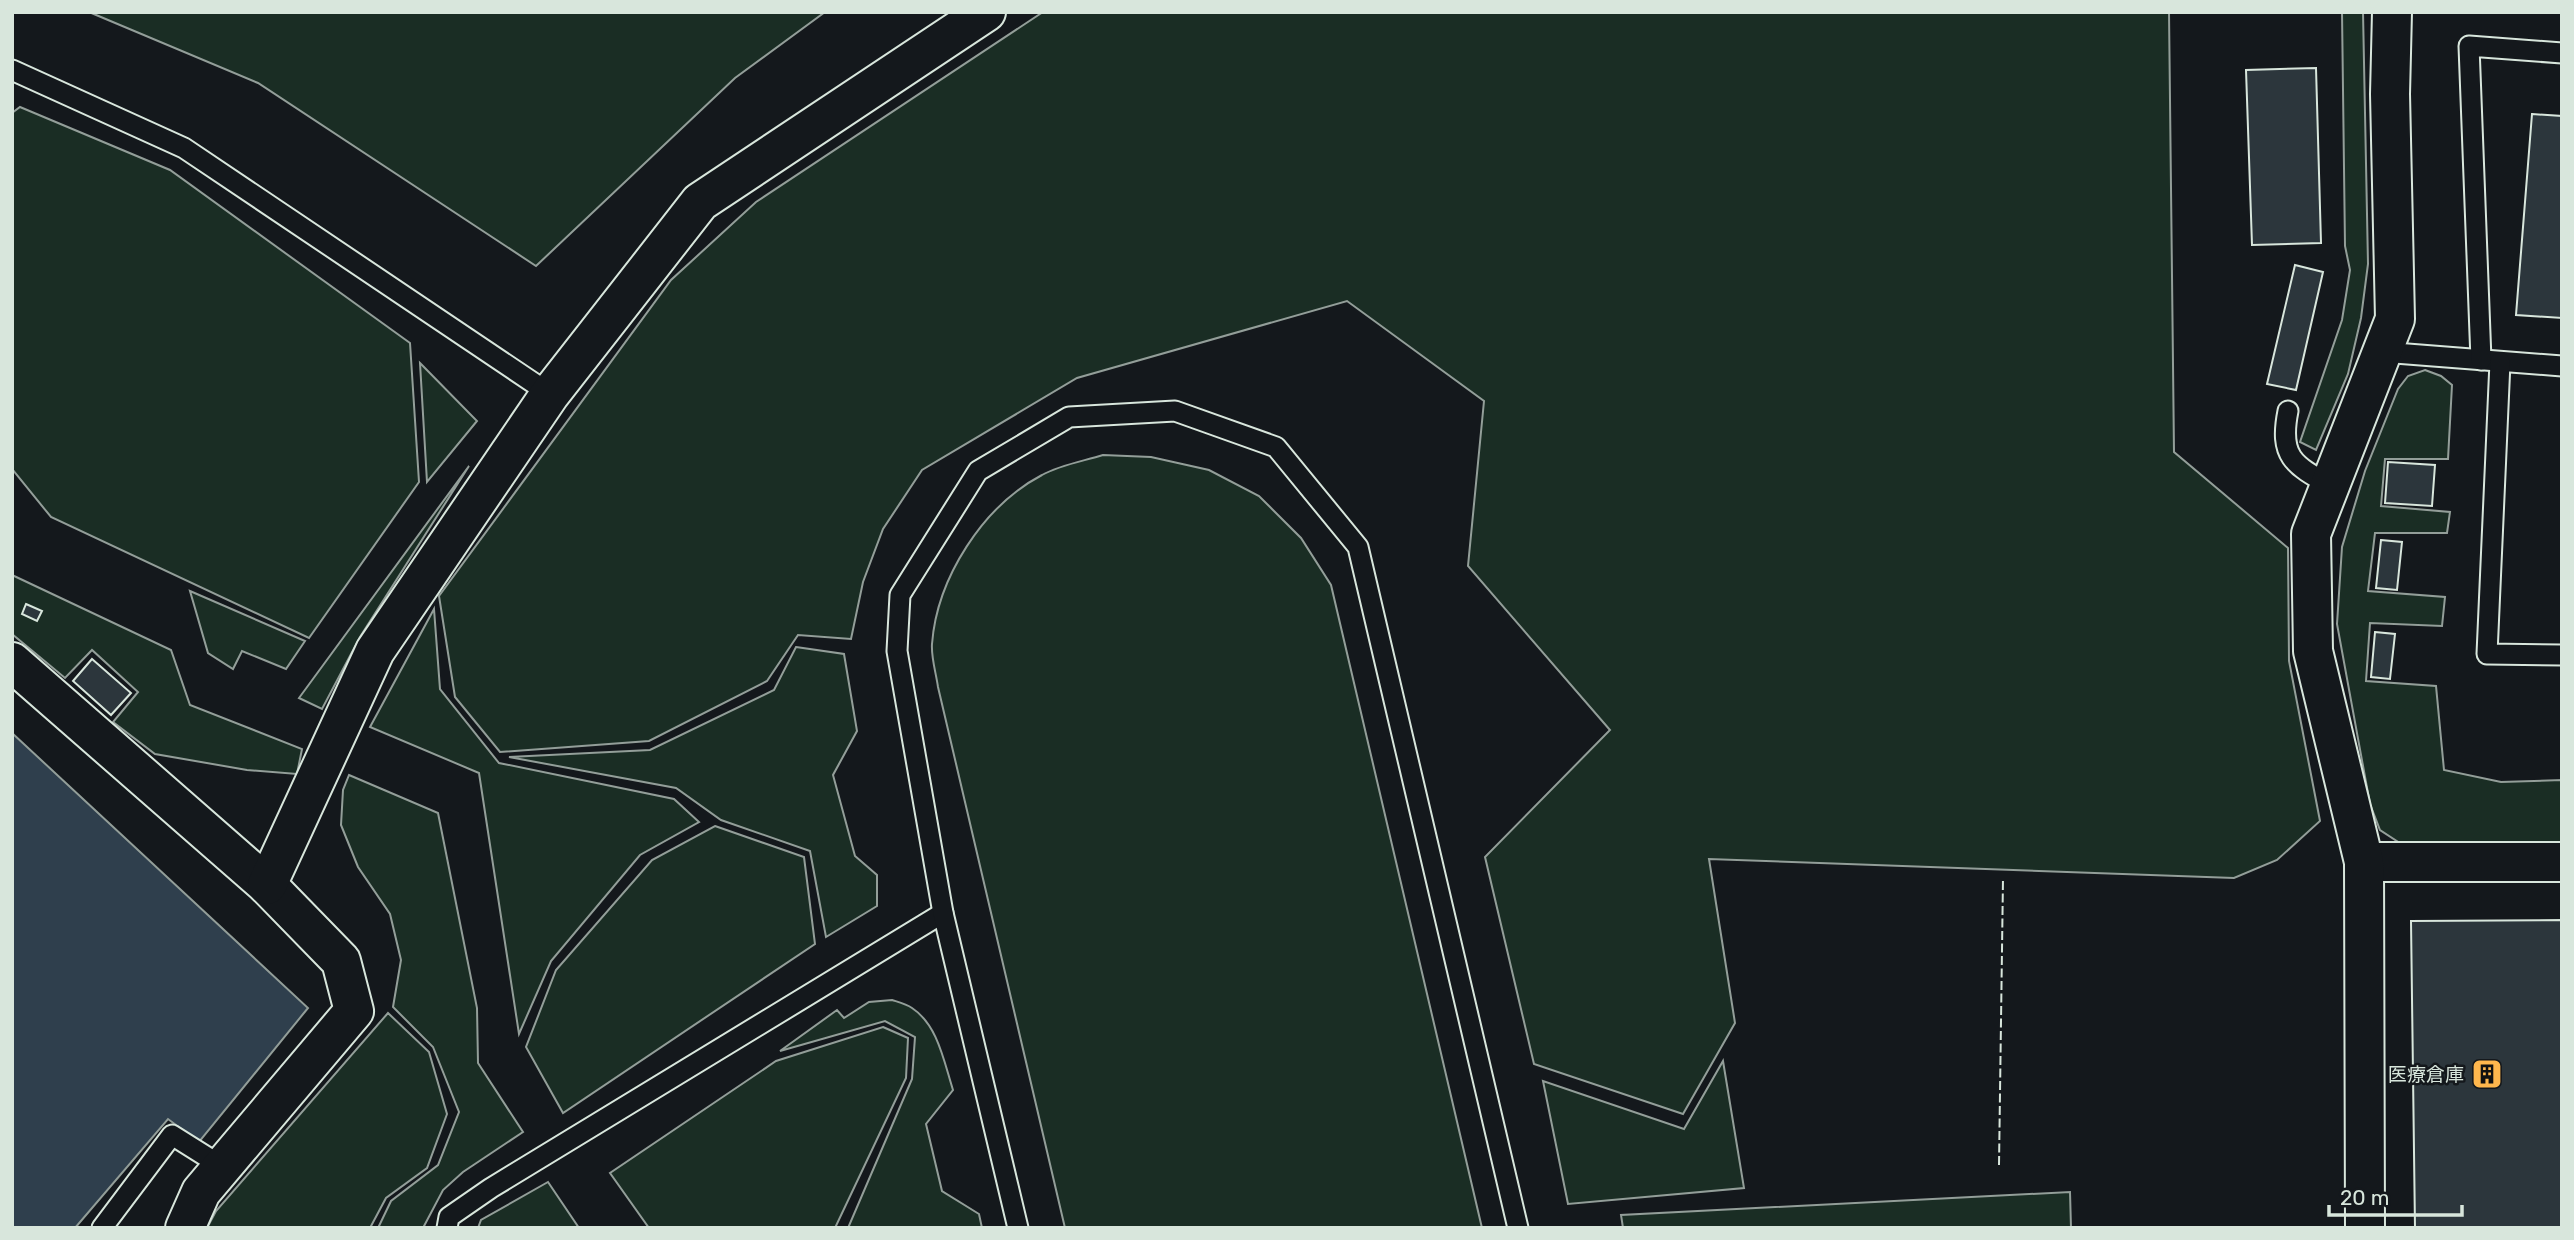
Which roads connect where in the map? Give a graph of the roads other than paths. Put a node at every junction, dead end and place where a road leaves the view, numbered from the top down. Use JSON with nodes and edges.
{"nodes":[{"id":1,"x":986,"y":12,"type":"edge"},
{"id":2,"x":2392,"y":12,"type":"edge"},
{"id":3,"x":2562,"y":53,"type":"edge"},
{"id":4,"x":12,"y":71,"type":"edge"},
{"id":5,"x":2382,"y":352,"type":"junction"},
{"id":6,"x":2490,"y":361,"type":"junction"},
{"id":7,"x":2562,"y":366,"type":"edge"},
{"id":8,"x":550,"y":394,"type":"junction"},
{"id":9,"x":2288,"y":411,"type":"dead end"},
{"id":10,"x":2330,"y":485,"type":"junction"},
{"id":11,"x":2562,"y":655,"type":"edge"},
{"id":12,"x":12,"y":663,"type":"edge"},
{"id":13,"x":2364,"y":862,"type":"junction"},
{"id":14,"x":2562,"y":862,"type":"edge"},
{"id":15,"x":267,"y":885,"type":"junction"},
{"id":16,"x":943,"y":913,"type":"junction"},
{"id":17,"x":223,"y":1167,"type":"junction"},
{"id":18,"x":102,"y":1228,"type":"edge"},
{"id":19,"x":185,"y":1228,"type":"edge"},
{"id":20,"x":447,"y":1228,"type":"edge"},
{"id":21,"x":1018,"y":1228,"type":"edge"},
{"id":22,"x":1518,"y":1228,"type":"edge"},
{"id":23,"x":2365,"y":1228,"type":"edge"}],
"edges":[{"from":1,"to":8,"type":"street"},
{"from":2,"to":5,"type":"street"},
{"from":3,"to":6,"type":"lane"},
{"from":4,"to":8,"type":"lane"},
{"from":5,"to":6,"type":"lane"},
{"from":5,"to":10,"type":"street"},
{"from":6,"to":7,"type":"lane"},
{"from":6,"to":11,"type":"lane"},
{"from":8,"to":15,"type":"street"},
{"from":9,"to":10,"type":"lane"},
{"from":10,"to":13,"type":"street"},
{"from":12,"to":15,"type":"street"},
{"from":13,"to":14,"type":"street"},
{"from":13,"to":23,"type":"street"},
{"from":15,"to":17,"type":"street"},
{"from":16,"to":20,"type":"lane"},
{"from":16,"to":21,"type":"lane"},
{"from":16,"to":22,"type":"lane"},
{"from":17,"to":18,"type":"lane"},
{"from":17,"to":19,"type":"street"}]}
